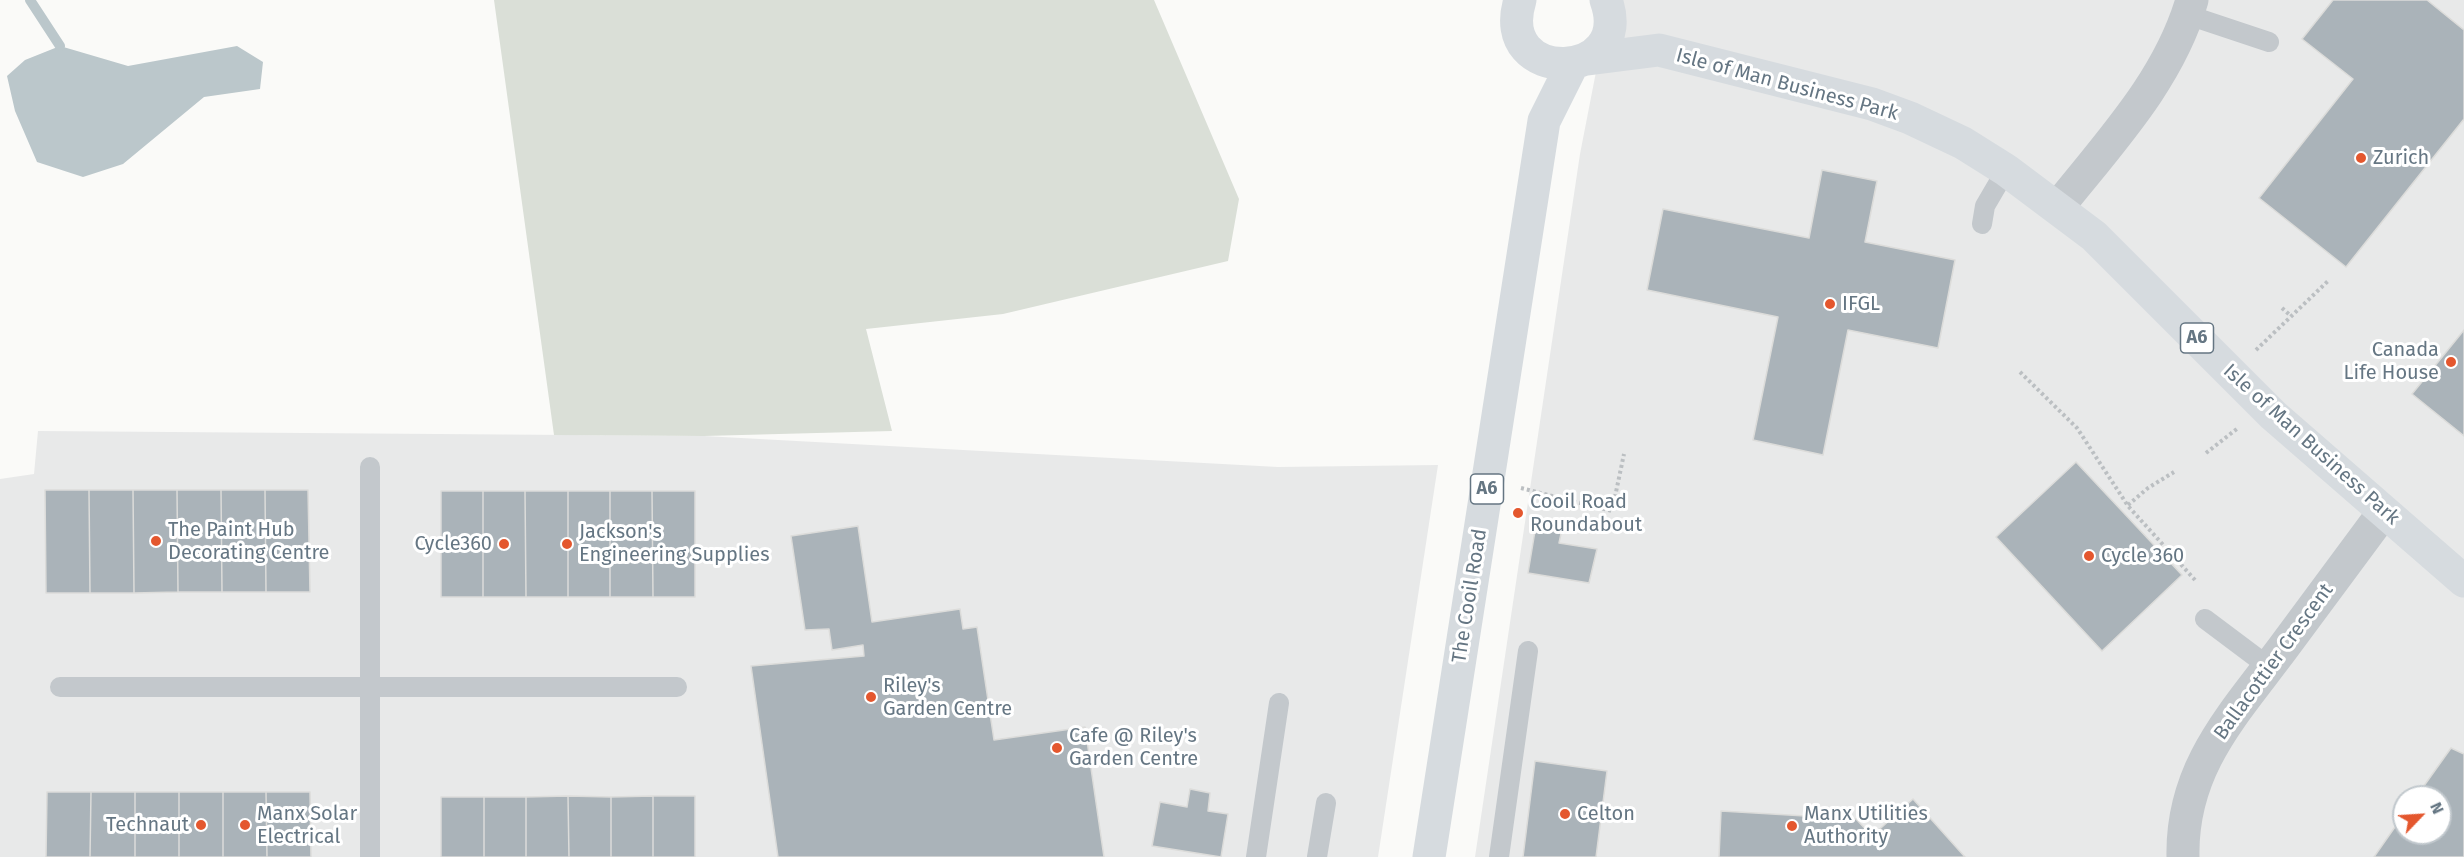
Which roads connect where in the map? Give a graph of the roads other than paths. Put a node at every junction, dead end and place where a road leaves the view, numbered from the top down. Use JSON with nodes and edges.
{"nodes":[{"id":1,"x":1520,"y":0,"type":"edge"},
{"id":2,"x":1608,"y":5,"type":"edge"},
{"id":3,"x":2190,"y":7,"type":"edge"},
{"id":4,"x":2270,"y":42,"type":"dead end"},
{"id":5,"x":1659,"y":50,"type":"junction"},
{"id":6,"x":1535,"y":56,"type":"junction"},
{"id":7,"x":1580,"y":62,"type":"junction"},
{"id":8,"x":1544,"y":121,"type":"junction"},
{"id":9,"x":2006,"y":170,"type":"junction"},
{"id":10,"x":2058,"y":207,"type":"junction"},
{"id":11,"x":1982,"y":224,"type":"dead end"},
{"id":12,"x":370,"y":467,"type":"dead end"},
{"id":13,"x":2383,"y":513,"type":"junction"},
{"id":14,"x":2464,"y":581,"type":"edge"},
{"id":15,"x":2205,"y":619,"type":"dead end"},
{"id":16,"x":1528,"y":651,"type":"dead end"},
{"id":17,"x":2269,"y":667,"type":"junction"},
{"id":18,"x":60,"y":687,"type":"dead end"},
{"id":19,"x":370,"y":687,"type":"junction"},
{"id":20,"x":677,"y":687,"type":"dead end"},
{"id":21,"x":1279,"y":703,"type":"dead end"},
{"id":22,"x":1326,"y":803,"type":"dead end"},
{"id":23,"x":370,"y":857,"type":"edge"},
{"id":24,"x":1256,"y":857,"type":"edge"},
{"id":25,"x":1317,"y":857,"type":"edge"},
{"id":26,"x":1429,"y":857,"type":"edge"},
{"id":27,"x":1499,"y":857,"type":"edge"},
{"id":28,"x":2183,"y":857,"type":"edge"}],
"edges":[{"from":1,"to":6,"type":"highway"},
{"from":2,"to":5,"type":"highway","name":"Isle of Man Business Park","number":"A6"},
{"from":2,"to":7,"type":"highway","name":"The Cooil Road"},
{"from":3,"to":4,"type":"lane"},
{"from":3,"to":10,"type":"street"},
{"from":5,"to":7,"type":"highway","name":"Isle of Man Business Park","number":"A6"},
{"from":5,"to":9,"type":"highway","name":"Isle of Man Business Park","number":"A6"},
{"from":6,"to":7,"type":"highway","name":"Isle of Man Business Park"},
{"from":6,"to":8,"type":"highway","name":"The Cooil Road","number":"A6"},
{"from":7,"to":8,"type":"highway","name":"The Cooil Road","number":"A6"},
{"from":8,"to":26,"type":"highway","name":"The Cooil Road","number":"A6"},
{"from":9,"to":10,"type":"highway","name":"Isle of Man Business Park","number":"A6"},
{"from":9,"to":11,"type":"lane"},
{"from":10,"to":13,"type":"highway","name":"Isle of Man Business Park","number":"A6"},
{"from":12,"to":19,"type":"lane"},
{"from":13,"to":14,"type":"highway","name":"Isle of Man Business Park","number":"A6"},
{"from":13,"to":17,"type":"street","name":"Ballacottier Crescent"},
{"from":15,"to":17,"type":"lane"},
{"from":16,"to":27,"type":"lane"},
{"from":17,"to":28,"type":"street","name":"Ballacottier Crescent"},
{"from":18,"to":19,"type":"lane"},
{"from":19,"to":20,"type":"lane"},
{"from":19,"to":23,"type":"lane"},
{"from":21,"to":24,"type":"lane"},
{"from":22,"to":25,"type":"lane"}]}
